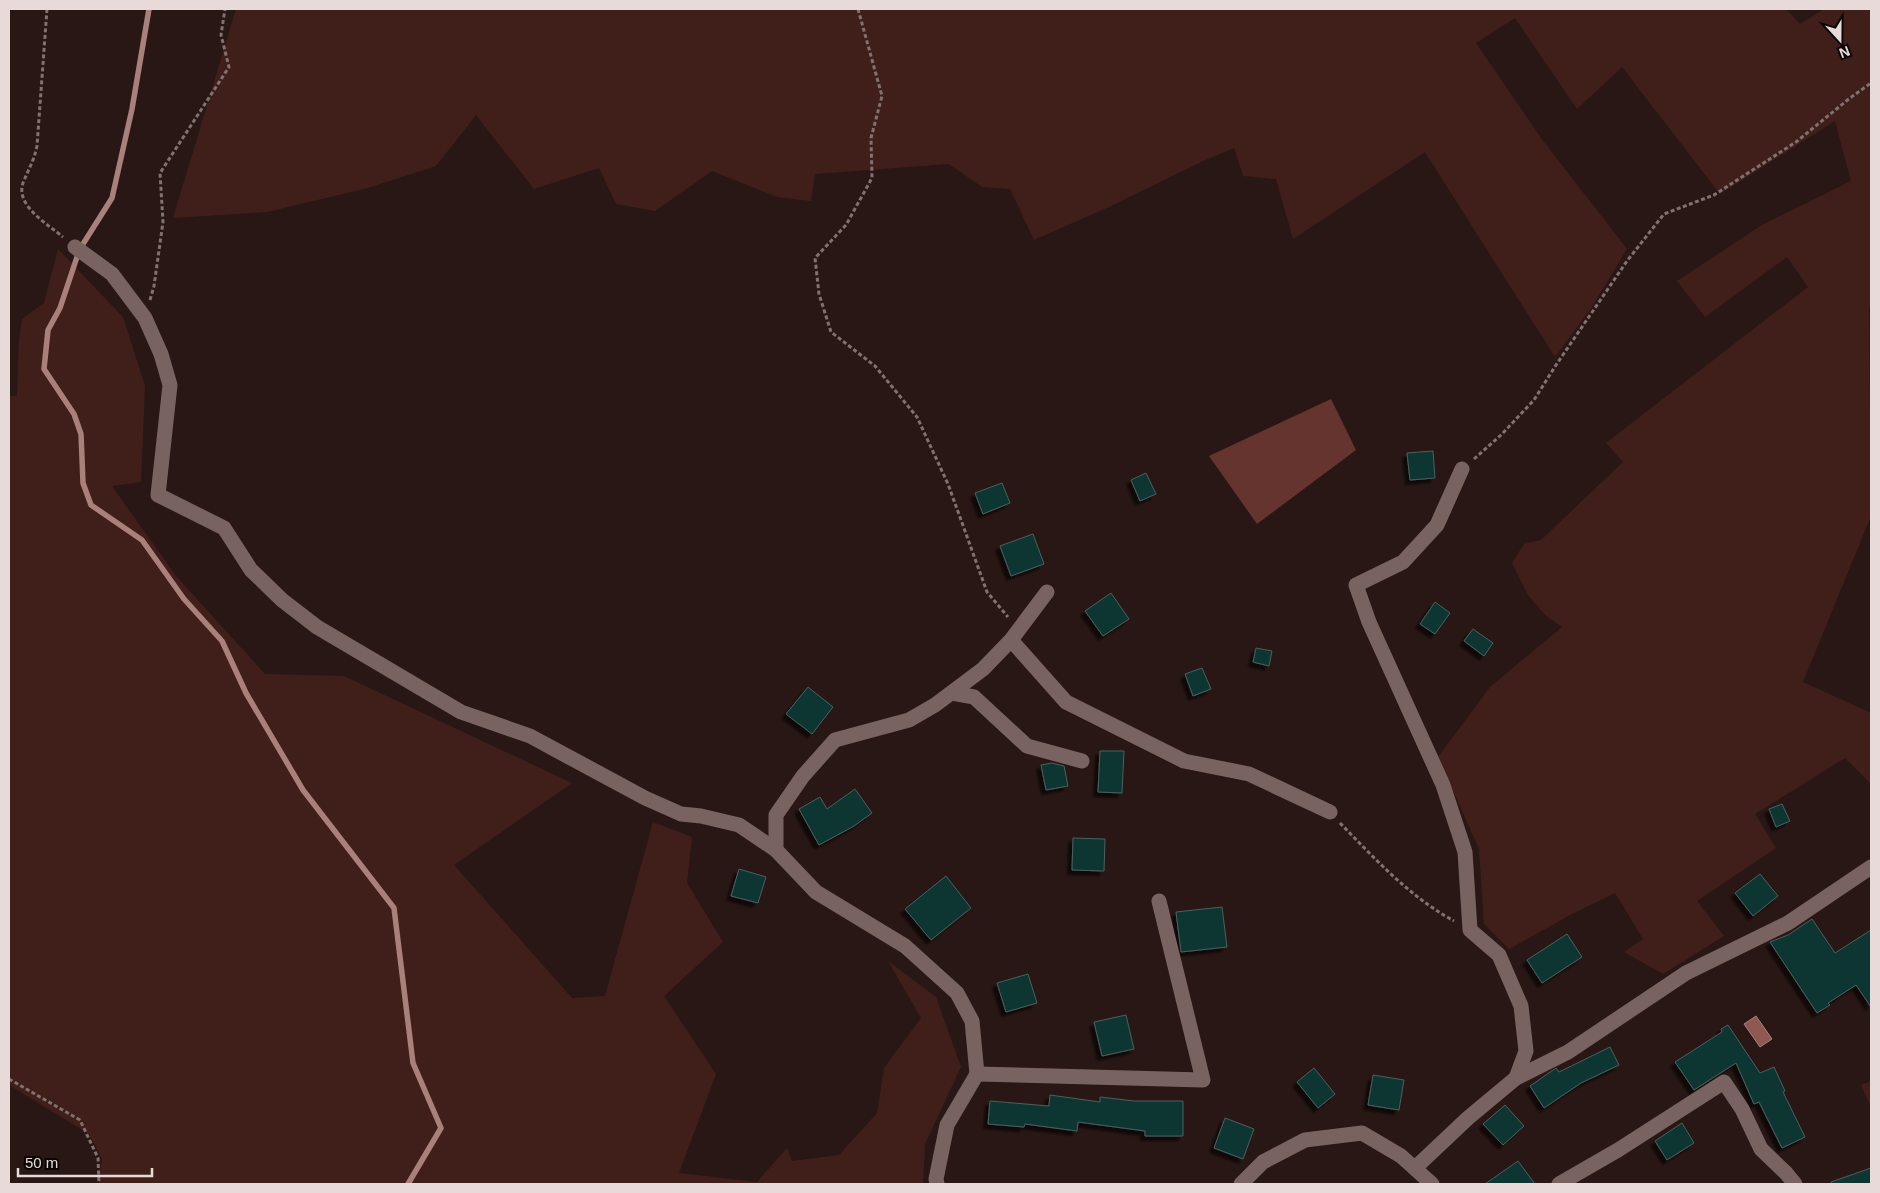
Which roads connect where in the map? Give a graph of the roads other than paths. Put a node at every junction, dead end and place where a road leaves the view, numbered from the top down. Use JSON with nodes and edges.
{"nodes":[{"id":1,"x":76,"y":247,"type":"road end"},
{"id":2,"x":1462,"y":469,"type":"road end"},
{"id":3,"x":1047,"y":592,"type":"dead end"},
{"id":4,"x":1015,"y":635,"type":"junction"},
{"id":5,"x":952,"y":693,"type":"junction"},
{"id":6,"x":1082,"y":761,"type":"dead end"},
{"id":7,"x":1330,"y":812,"type":"road end"},
{"id":8,"x":776,"y":850,"type":"junction"},
{"id":9,"x":1871,"y":867,"type":"edge"},
{"id":10,"x":1159,"y":900,"type":"dead end"},
{"id":11,"x":977,"y":1074,"type":"junction"},
{"id":12,"x":1516,"y":1078,"type":"junction"},
{"id":13,"x":1414,"y":1168,"type":"junction"},
{"id":14,"x":937,"y":1184,"type":"edge"},
{"id":15,"x":1241,"y":1184,"type":"edge"},
{"id":16,"x":1432,"y":1184,"type":"edge"},
{"id":17,"x":1559,"y":1184,"type":"edge"},
{"id":18,"x":1795,"y":1184,"type":"edge"}],
"edges":[{"from":1,"to":8,"type":"street"},
{"from":2,"to":12,"type":"street"},
{"from":3,"to":4,"type":"street"},
{"from":4,"to":5,"type":"street"},
{"from":4,"to":7,"type":"street"},
{"from":5,"to":6,"type":"street"},
{"from":5,"to":8,"type":"street"},
{"from":8,"to":11,"type":"street"},
{"from":9,"to":12,"type":"street"},
{"from":10,"to":11,"type":"street"},
{"from":11,"to":14,"type":"street"},
{"from":12,"to":13,"type":"street"},
{"from":13,"to":15,"type":"street"},
{"from":13,"to":16,"type":"street"},
{"from":17,"to":18,"type":"street"}]}
